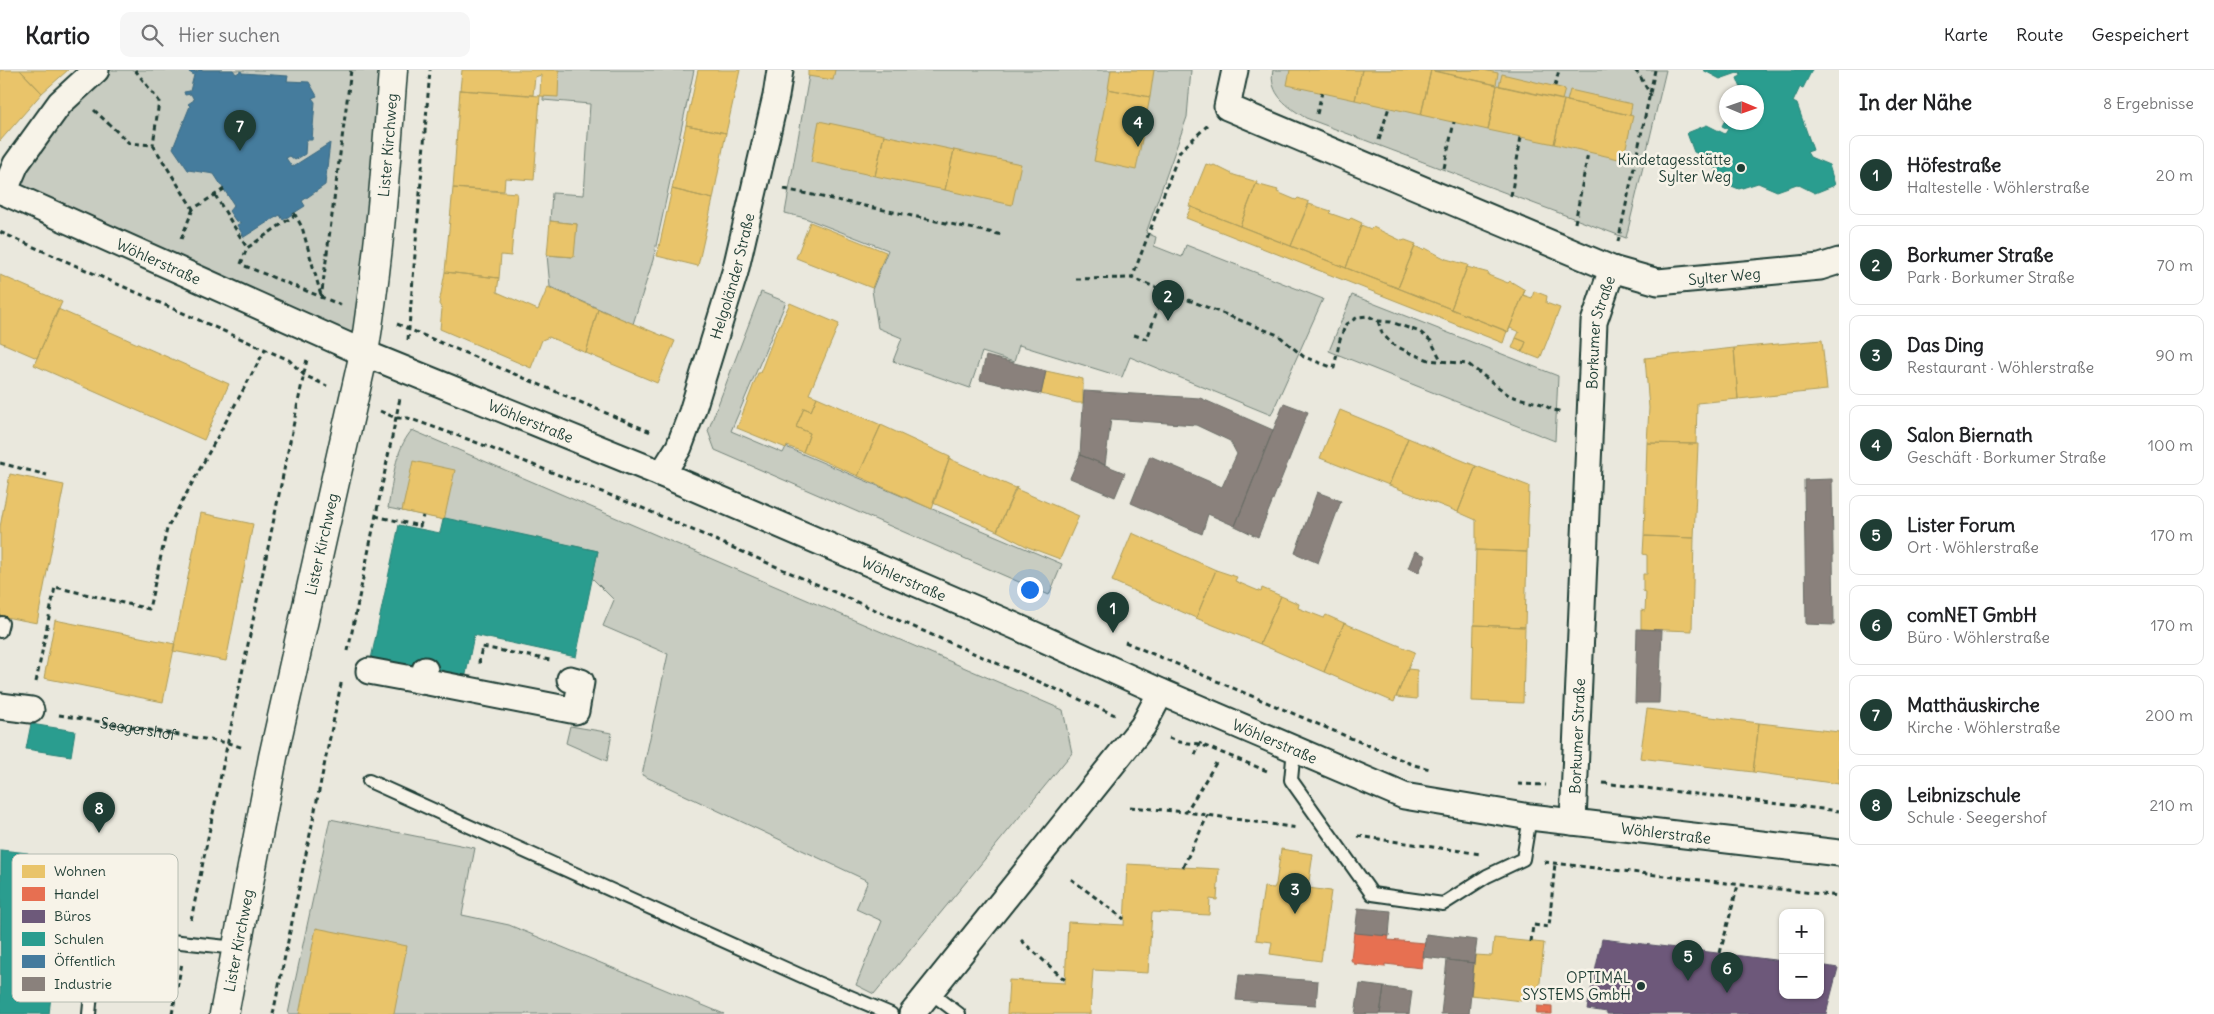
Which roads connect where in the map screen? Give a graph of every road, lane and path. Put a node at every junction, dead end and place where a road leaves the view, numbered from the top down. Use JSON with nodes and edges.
{"nodes":[{"id":1,"x":96,"y":70,"type":"edge"},
{"id":2,"x":135,"y":70,"type":"edge"},
{"id":3,"x":351,"y":70,"type":"edge"},
{"id":4,"x":393,"y":70,"type":"edge"},
{"id":5,"x":430,"y":70,"type":"edge"},
{"id":6,"x":780,"y":70,"type":"edge"},
{"id":7,"x":1235,"y":70,"type":"edge"},
{"id":8,"x":1559,"y":70,"type":"edge"},
{"id":9,"x":1635,"y":70,"type":"edge"},
{"id":10,"x":1655,"y":70,"type":"edge"},
{"id":11,"x":1555,"y":86,"type":"dead end"},
{"id":12,"x":75,"y":89,"type":"junction"},
{"id":13,"x":1651,"y":96,"type":"junction"},
{"id":14,"x":1227,"y":107,"type":"junction"},
{"id":15,"x":1389,"y":107,"type":"dead end"},
{"id":16,"x":1454,"y":122,"type":"dead end"},
{"id":17,"x":1521,"y":137,"type":"dead end"},
{"id":18,"x":152,"y":145,"type":"junction"},
{"id":19,"x":1588,"y":153,"type":"dead end"},
{"id":20,"x":1371,"y":168,"type":"junction"},
{"id":21,"x":756,"y":183,"type":"junction"},
{"id":22,"x":224,"y":189,"type":"dead end"},
{"id":23,"x":2,"y":191,"type":"edge"},
{"id":24,"x":215,"y":195,"type":"junction"},
{"id":25,"x":1437,"y":196,"type":"junction"},
{"id":26,"x":193,"y":209,"type":"junction"},
{"id":27,"x":1506,"y":225,"type":"junction"},
{"id":28,"x":0,"y":232,"type":"edge"},
{"id":29,"x":1003,"y":235,"type":"dead end"},
{"id":30,"x":181,"y":239,"type":"dead end"},
{"id":31,"x":247,"y":248,"type":"junction"},
{"id":32,"x":1569,"y":252,"type":"junction"},
{"id":33,"x":1839,"y":261,"type":"edge"},
{"id":34,"x":241,"y":264,"type":"dead end"},
{"id":35,"x":1612,"y":269,"type":"junction"},
{"id":36,"x":1132,"y":278,"type":"junction"},
{"id":37,"x":1076,"y":279,"type":"dead end"},
{"id":38,"x":1164,"y":290,"type":"junction"},
{"id":39,"x":1378,"y":321,"type":"junction"},
{"id":40,"x":1134,"y":335,"type":"dead end"},
{"id":41,"x":265,"y":350,"type":"junction"},
{"id":42,"x":364,"y":353,"type":"junction"},
{"id":43,"x":1442,"y":360,"type":"junction"},
{"id":44,"x":1590,"y":414,"type":"junction"},
{"id":45,"x":679,"y":447,"type":"junction"},
{"id":46,"x":0,"y":463,"type":"edge"},
{"id":47,"x":662,"y":474,"type":"junction"},
{"id":48,"x":47,"y":475,"type":"dead end"},
{"id":49,"x":375,"y":516,"type":"junction"},
{"id":50,"x":423,"y":516,"type":"dead end"},
{"id":51,"x":1122,"y":640,"type":"dead end"},
{"id":52,"x":346,"y":657,"type":"dead end"},
{"id":53,"x":488,"y":664,"type":"dead end"},
{"id":54,"x":562,"y":670,"type":"joint"},
{"id":55,"x":369,"y":671,"type":"dead end"},
{"id":56,"x":342,"y":676,"type":"dead end"},
{"id":57,"x":1161,"y":692,"type":"junction"},
{"id":58,"x":0,"y":706,"type":"edge"},
{"id":59,"x":31,"y":710,"type":"junction"},
{"id":60,"x":1144,"y":726,"type":"junction"},
{"id":61,"x":228,"y":743,"type":"junction"},
{"id":62,"x":1294,"y":749,"type":"junction"},
{"id":63,"x":274,"y":757,"type":"junction"},
{"id":64,"x":1216,"y":763,"type":"dead end"},
{"id":65,"x":1433,"y":770,"type":"dead end"},
{"id":66,"x":1291,"y":780,"type":"junction"},
{"id":67,"x":369,"y":782,"type":"dead end"},
{"id":68,"x":1510,"y":783,"type":"dead end"},
{"id":69,"x":1575,"y":784,"type":"junction"},
{"id":70,"x":1130,"y":807,"type":"dead end"},
{"id":71,"x":1839,"y":811,"type":"edge"},
{"id":72,"x":1186,"y":812,"type":"junction"},
{"id":73,"x":1208,"y":815,"type":"junction"},
{"id":74,"x":1530,"y":817,"type":"junction"},
{"id":75,"x":1573,"y":822,"type":"junction"},
{"id":76,"x":1327,"y":832,"type":"junction"},
{"id":77,"x":1839,"y":853,"type":"edge"},
{"id":78,"x":1523,"y":859,"type":"junction"},
{"id":79,"x":1556,"y":863,"type":"junction"},
{"id":80,"x":1183,"y":867,"type":"dead end"},
{"id":81,"x":1071,"y":879,"type":"dead end"},
{"id":82,"x":1738,"y":885,"type":"junction"},
{"id":83,"x":1839,"y":896,"type":"edge"},
{"id":84,"x":1124,"y":919,"type":"dead end"},
{"id":85,"x":1021,"y":940,"type":"dead end"},
{"id":86,"x":178,"y":941,"type":"edge"},
{"id":87,"x":186,"y":942,"type":"junction"},
{"id":88,"x":1531,"y":942,"type":"dead end"},
{"id":89,"x":236,"y":948,"type":"junction"},
{"id":90,"x":1720,"y":953,"type":"dead end"},
{"id":91,"x":1065,"y":980,"type":"dead end"},
{"id":92,"x":178,"y":983,"type":"edge"},
{"id":93,"x":930,"y":992,"type":"junction"},
{"id":94,"x":224,"y":1014,"type":"edge"},
{"id":95,"x":273,"y":1014,"type":"edge"},
{"id":96,"x":891,"y":1014,"type":"edge"},
{"id":97,"x":912,"y":1014,"type":"edge"},
{"id":98,"x":959,"y":1014,"type":"edge"}],
"edges":[{"from":1,"to":12,"type":"street"},
{"from":2,"to":18,"type":"path"},
{"from":3,"to":31,"type":"path"},
{"from":4,"to":42,"type":"street","name":"Lister Kirchweg"},
{"from":5,"to":45,"type":"path"},
{"from":6,"to":21,"type":"street","name":"Helgoländer Straße"},
{"from":7,"to":14,"type":"street"},
{"from":8,"to":11,"type":"path"},
{"from":9,"to":13,"type":"path"},
{"from":10,"to":13,"type":"path"},
{"from":12,"to":18,"type":"path"},
{"from":12,"to":23,"type":"street"},
{"from":13,"to":35,"type":"path"},
{"from":14,"to":20,"type":"street","name":"Borkumer Straße"},
{"from":14,"to":36,"type":"path"},
{"from":15,"to":20,"type":"path"},
{"from":16,"to":25,"type":"path"},
{"from":17,"to":27,"type":"path"},
{"from":18,"to":26,"type":"path"},
{"from":19,"to":32,"type":"path"},
{"from":20,"to":25,"type":"street","name":"Borkumer Straße"},
{"from":21,"to":29,"type":"path"},
{"from":21,"to":45,"type":"street","name":"Helgoländer Straße"},
{"from":22,"to":24,"type":"path"},
{"from":23,"to":42,"type":"street","name":"Wöhlerstraße"},
{"from":24,"to":26,"type":"path"},
{"from":24,"to":31,"type":"path"},
{"from":25,"to":27,"type":"street","name":"Borkumer Straße"},
{"from":26,"to":30,"type":"path"},
{"from":27,"to":32,"type":"street","name":"Borkumer Straße"},
{"from":28,"to":41,"type":"path"},
{"from":31,"to":34,"type":"path"},
{"from":32,"to":35,"type":"street","name":"Borkumer Straße"},
{"from":33,"to":35,"type":"street","name":"Sylter Weg"},
{"from":35,"to":44,"type":"street","name":"Borkumer Straße"},
{"from":36,"to":37,"type":"path"},
{"from":36,"to":38,"type":"path"},
{"from":38,"to":39,"type":"path"},
{"from":38,"to":40,"type":"path"},
{"from":39,"to":43,"type":"path"},
{"from":39,"to":43,"type":"path"},
{"from":41,"to":59,"type":"path"},
{"from":41,"to":61,"type":"path"},
{"from":42,"to":47,"type":"street","name":"Wöhlerstraße"},
{"from":42,"to":63,"type":"street","name":"Lister Kirchweg"},
{"from":43,"to":44,"type":"path"},
{"from":44,"to":69,"type":"street","name":"Borkumer Straße"},
{"from":45,"to":47,"type":"street","name":"Helgoländer Straße"},
{"from":46,"to":48,"type":"path"},
{"from":47,"to":57,"type":"street","name":"Wöhlerstraße"},
{"from":49,"to":50,"type":"path"},
{"from":49,"to":52,"type":"path"},
{"from":49,"to":60,"type":"path"},
{"from":51,"to":65,"type":"path"},
{"from":53,"to":54,"type":"path"},
{"from":54,"to":55,"type":"street"},
{"from":56,"to":95,"type":"path"},
{"from":57,"to":60,"type":"street"},
{"from":57,"to":62,"type":"street","name":"Wöhlerstraße"},
{"from":58,"to":59,"type":"street"},
{"from":59,"to":61,"type":"path","name":"Seegershof"},
{"from":60,"to":66,"type":"path"},
{"from":60,"to":93,"type":"street"},
{"from":61,"to":63,"type":"path","name":"Seegershof"},
{"from":61,"to":87,"type":"path"},
{"from":62,"to":66,"type":"lane"},
{"from":62,"to":74,"type":"street","name":"Wöhlerstraße"},
{"from":63,"to":89,"type":"street","name":"Lister Kirchweg"},
{"from":64,"to":72,"type":"path"},
{"from":66,"to":76,"type":"lane"},
{"from":67,"to":96,"type":"lane"},
{"from":68,"to":69,"type":"path"},
{"from":69,"to":71,"type":"path"},
{"from":69,"to":75,"type":"street","name":"Borkumer Straße"},
{"from":70,"to":72,"type":"path"},
{"from":72,"to":73,"type":"path"},
{"from":73,"to":76,"type":"path"},
{"from":73,"to":80,"type":"path"},
{"from":74,"to":75,"type":"street","name":"Wöhlerstraße"},
{"from":74,"to":78,"type":"lane"},
{"from":75,"to":77,"type":"street","name":"Wöhlerstraße"},
{"from":76,"to":78,"type":"path"},
{"from":76,"to":78,"type":"lane"},
{"from":78,"to":79,"type":"path"},
{"from":79,"to":82,"type":"path"},
{"from":79,"to":88,"type":"path"},
{"from":81,"to":84,"type":"path"},
{"from":82,"to":83,"type":"path"},
{"from":82,"to":90,"type":"path"},
{"from":85,"to":91,"type":"path"},
{"from":86,"to":87,"type":"lane"},
{"from":87,"to":89,"type":"lane"},
{"from":87,"to":92,"type":"path"},
{"from":89,"to":94,"type":"street","name":"Lister Kirchweg"},
{"from":93,"to":97,"type":"street"},
{"from":93,"to":98,"type":"lane"}]}
